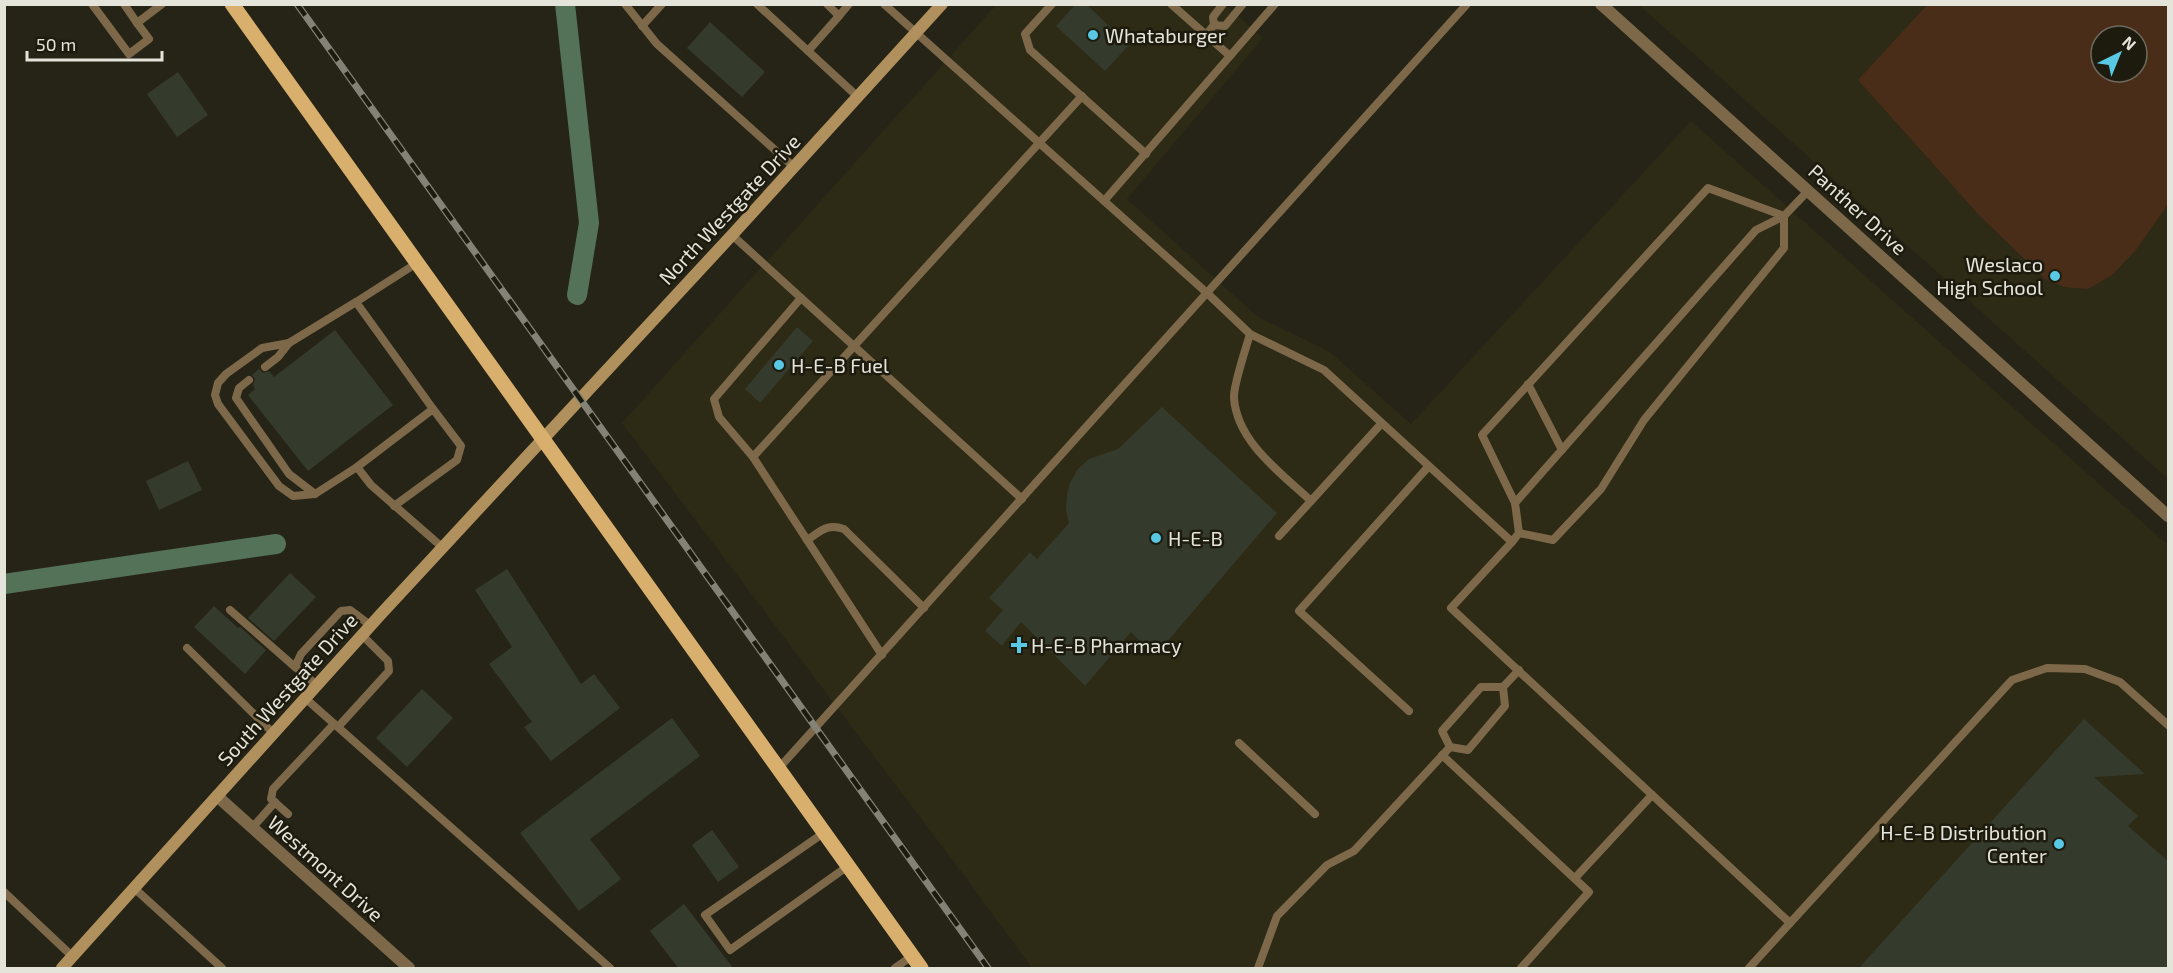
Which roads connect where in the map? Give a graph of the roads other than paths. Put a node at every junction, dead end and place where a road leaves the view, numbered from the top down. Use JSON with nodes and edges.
{"nodes":[{"id":1,"x":92,"y":4,"type":"edge"},
{"id":2,"x":124,"y":4,"type":"edge"},
{"id":3,"x":162,"y":4,"type":"edge"},
{"id":4,"x":232,"y":4,"type":"edge"},
{"id":5,"x":625,"y":4,"type":"edge"},
{"id":6,"x":662,"y":4,"type":"edge"},
{"id":7,"x":757,"y":4,"type":"edge"},
{"id":8,"x":827,"y":4,"type":"edge"},
{"id":9,"x":849,"y":4,"type":"edge"},
{"id":10,"x":884,"y":4,"type":"edge"},
{"id":11,"x":942,"y":4,"type":"edge"},
{"id":12,"x":1052,"y":4,"type":"edge"},
{"id":13,"x":1171,"y":4,"type":"edge"},
{"id":14,"x":1223,"y":4,"type":"edge"},
{"id":15,"x":1243,"y":4,"type":"edge"},
{"id":16,"x":1275,"y":4,"type":"edge"},
{"id":17,"x":1467,"y":4,"type":"edge"},
{"id":18,"x":1601,"y":4,"type":"edge"},
{"id":19,"x":839,"y":16,"type":"junction"},
{"id":20,"x":136,"y":23,"type":"junction"},
{"id":21,"x":1214,"y":25,"type":"junction"},
{"id":22,"x":642,"y":26,"type":"junction"},
{"id":23,"x":916,"y":33,"type":"junction"},
{"id":24,"x":1206,"y":35,"type":"junction"},
{"id":25,"x":808,"y":51,"type":"junction"},
{"id":26,"x":1230,"y":56,"type":"junction"},
{"id":27,"x":1082,"y":96,"type":"junction"},
{"id":28,"x":858,"y":97,"type":"junction"},
{"id":29,"x":1039,"y":143,"type":"junction"},
{"id":30,"x":1146,"y":154,"type":"junction"},
{"id":31,"x":794,"y":167,"type":"junction"},
{"id":32,"x":1808,"y":190,"type":"junction"},
{"id":33,"x":1104,"y":201,"type":"junction"},
{"id":34,"x":1784,"y":216,"type":"junction"},
{"id":35,"x":732,"y":235,"type":"junction"},
{"id":36,"x":417,"y":263,"type":"junction"},
{"id":37,"x":1207,"y":293,"type":"junction"},
{"id":38,"x":801,"y":298,"type":"junction"},
{"id":39,"x":356,"y":302,"type":"junction"},
{"id":40,"x":1250,"y":334,"type":"junction"},
{"id":41,"x":289,"y":343,"type":"junction"},
{"id":42,"x":854,"y":345,"type":"junction"},
{"id":43,"x":266,"y":367,"type":"dead end"},
{"id":44,"x":249,"y":380,"type":"dead end"},
{"id":45,"x":1528,"y":384,"type":"junction"},
{"id":46,"x":433,"y":409,"type":"junction"},
{"id":47,"x":1381,"y":424,"type":"junction"},
{"id":48,"x":543,"y":438,"type":"junction"},
{"id":49,"x":1562,"y":450,"type":"junction"},
{"id":50,"x":753,"y":457,"type":"junction"},
{"id":51,"x":357,"y":467,"type":"junction"},
{"id":52,"x":1428,"y":467,"type":"junction"},
{"id":53,"x":315,"y":494,"type":"junction"},
{"id":54,"x":1023,"y":499,"type":"junction"},
{"id":55,"x":1311,"y":501,"type":"junction"},
{"id":56,"x":1515,"y":503,"type":"junction"},
{"id":57,"x":394,"y":506,"type":"junction"},
{"id":58,"x":2169,"y":516,"type":"edge"},
{"id":59,"x":1519,"y":533,"type":"junction"},
{"id":60,"x":1279,"y":536,"type":"dead end"},
{"id":61,"x":807,"y":540,"type":"junction"},
{"id":62,"x":1512,"y":542,"type":"junction"},
{"id":63,"x":442,"y":547,"type":"junction"},
{"id":64,"x":924,"y":609,"type":"junction"},
{"id":65,"x":230,"y":610,"type":"dead end"},
{"id":66,"x":366,"y":630,"type":"junction"},
{"id":67,"x":188,"y":648,"type":"dead end"},
{"id":68,"x":882,"y":655,"type":"junction"},
{"id":69,"x":295,"y":667,"type":"junction"},
{"id":70,"x":1519,"y":670,"type":"junction"},
{"id":71,"x":317,"y":684,"type":"junction"},
{"id":72,"x":1503,"y":687,"type":"junction"},
{"id":73,"x":305,"y":698,"type":"junction"},
{"id":74,"x":1409,"y":711,"type":"dead end"},
{"id":75,"x":336,"y":725,"type":"junction"},
{"id":76,"x":2169,"y":725,"type":"edge"},
{"id":77,"x":273,"y":733,"type":"junction"},
{"id":78,"x":1239,"y":743,"type":"dead end"},
{"id":79,"x":1449,"y":747,"type":"junction"},
{"id":80,"x":1442,"y":754,"type":"junction"},
{"id":81,"x":779,"y":768,"type":"junction"},
{"id":82,"x":1652,"y":795,"type":"junction"},
{"id":83,"x":217,"y":796,"type":"junction"},
{"id":84,"x":275,"y":802,"type":"junction"},
{"id":85,"x":288,"y":814,"type":"dead end"},
{"id":86,"x":1316,"y":814,"type":"dead end"},
{"id":87,"x":252,"y":828,"type":"junction"},
{"id":88,"x":825,"y":832,"type":"junction"},
{"id":89,"x":848,"y":866,"type":"junction"},
{"id":90,"x":1575,"y":878,"type":"junction"},
{"id":91,"x":134,"y":888,"type":"junction"},
{"id":92,"x":4,"y":892,"type":"edge"},
{"id":93,"x":1790,"y":923,"type":"junction"},
{"id":94,"x":73,"y":957,"type":"junction"},
{"id":95,"x":917,"y":962,"type":"edge"},
{"id":96,"x":62,"y":969,"type":"edge"},
{"id":97,"x":222,"y":969,"type":"edge"},
{"id":98,"x":409,"y":969,"type":"edge"},
{"id":99,"x":610,"y":969,"type":"edge"},
{"id":100,"x":895,"y":969,"type":"edge"},
{"id":101,"x":1258,"y":969,"type":"edge"},
{"id":102,"x":1521,"y":969,"type":"edge"},
{"id":103,"x":1749,"y":969,"type":"edge"}],
"edges":[{"from":1,"to":20,"type":"lane"},
{"from":2,"to":20,"type":"lane"},
{"from":3,"to":20,"type":"lane"},
{"from":4,"to":36,"type":"main road"},
{"from":5,"to":22,"type":"lane"},
{"from":6,"to":22,"type":"lane"},
{"from":7,"to":25,"type":"lane"},
{"from":8,"to":19,"type":"lane"},
{"from":9,"to":19,"type":"lane"},
{"from":10,"to":23,"type":"lane"},
{"from":11,"to":23,"type":"street","name":"North Westgate Drive"},
{"from":12,"to":27,"type":"lane"},
{"from":13,"to":24,"type":"lane"},
{"from":14,"to":21,"type":"lane"},
{"from":15,"to":21,"type":"lane"},
{"from":16,"to":26,"type":"lane"},
{"from":17,"to":37,"type":"lane"},
{"from":18,"to":32,"type":"street","name":"Panther Drive"},
{"from":19,"to":25,"type":"lane"},
{"from":21,"to":24,"type":"lane"},
{"from":22,"to":31,"type":"lane"},
{"from":23,"to":28,"type":"street","name":"North Westgate Drive"},
{"from":23,"to":29,"type":"lane"},
{"from":24,"to":26,"type":"lane"},
{"from":25,"to":28,"type":"lane"},
{"from":26,"to":30,"type":"lane"},
{"from":27,"to":29,"type":"lane"},
{"from":27,"to":30,"type":"lane"},
{"from":28,"to":31,"type":"street","name":"North Westgate Drive"},
{"from":29,"to":33,"type":"lane"},
{"from":29,"to":42,"type":"lane"},
{"from":30,"to":33,"type":"lane"},
{"from":31,"to":35,"type":"street","name":"North Westgate Drive"},
{"from":32,"to":34,"type":"lane"},
{"from":32,"to":58,"type":"street","name":"Panther Drive"},
{"from":33,"to":37,"type":"lane"},
{"from":34,"to":45,"type":"lane"},
{"from":34,"to":49,"type":"lane"},
{"from":34,"to":59,"type":"lane"},
{"from":35,"to":38,"type":"lane"},
{"from":35,"to":48,"type":"street","name":"North Westgate Drive"},
{"from":36,"to":39,"type":"lane"},
{"from":36,"to":48,"type":"main road"},
{"from":37,"to":40,"type":"lane"},
{"from":37,"to":54,"type":"lane"},
{"from":38,"to":42,"type":"lane"},
{"from":38,"to":50,"type":"lane"},
{"from":39,"to":41,"type":"lane"},
{"from":39,"to":46,"type":"lane"},
{"from":40,"to":47,"type":"lane"},
{"from":40,"to":55,"type":"lane"},
{"from":41,"to":43,"type":"lane"},
{"from":41,"to":53,"type":"lane"},
{"from":42,"to":50,"type":"lane"},
{"from":42,"to":54,"type":"lane"},
{"from":44,"to":53,"type":"lane"},
{"from":45,"to":49,"type":"lane"},
{"from":45,"to":56,"type":"lane"},
{"from":46,"to":51,"type":"lane"},
{"from":46,"to":57,"type":"lane"},
{"from":47,"to":52,"type":"lane"},
{"from":47,"to":55,"type":"lane"},
{"from":48,"to":63,"type":"street","name":"South Westgate Drive"},
{"from":48,"to":81,"type":"main road"},
{"from":49,"to":56,"type":"lane"},
{"from":50,"to":61,"type":"lane"},
{"from":51,"to":53,"type":"lane"},
{"from":51,"to":57,"type":"lane"},
{"from":52,"to":62,"type":"lane"},
{"from":52,"to":74,"type":"lane"},
{"from":54,"to":64,"type":"lane"},
{"from":55,"to":60,"type":"lane"},
{"from":56,"to":59,"type":"lane"},
{"from":57,"to":63,"type":"lane"},
{"from":59,"to":62,"type":"lane"},
{"from":61,"to":64,"type":"lane"},
{"from":61,"to":68,"type":"lane"},
{"from":62,"to":70,"type":"lane"},
{"from":63,"to":66,"type":"street","name":"South Westgate Drive"},
{"from":64,"to":68,"type":"lane"},
{"from":65,"to":69,"type":"lane"},
{"from":66,"to":69,"type":"lane"},
{"from":66,"to":71,"type":"street","name":"South Westgate Drive"},
{"from":66,"to":75,"type":"lane"},
{"from":67,"to":77,"type":"lane"},
{"from":68,"to":81,"type":"lane"},
{"from":69,"to":71,"type":"lane"},
{"from":70,"to":72,"type":"lane"},
{"from":70,"to":82,"type":"lane"},
{"from":71,"to":73,"type":"street","name":"South Westgate Drive"},
{"from":72,"to":79,"type":"lane"},
{"from":72,"to":79,"type":"lane"},
{"from":73,"to":75,"type":"lane"},
{"from":73,"to":77,"type":"street","name":"South Westgate Drive"},
{"from":75,"to":84,"type":"lane"},
{"from":75,"to":99,"type":"lane"},
{"from":76,"to":93,"type":"lane"},
{"from":77,"to":83,"type":"street","name":"South Westgate Drive"},
{"from":78,"to":86,"type":"lane"},
{"from":79,"to":80,"type":"lane"},
{"from":80,"to":90,"type":"lane"},
{"from":80,"to":101,"type":"lane"},
{"from":81,"to":88,"type":"main road"},
{"from":82,"to":90,"type":"lane"},
{"from":82,"to":93,"type":"lane"},
{"from":83,"to":87,"type":"street","name":"Westmont Drive"},
{"from":83,"to":91,"type":"street","name":"South Westgate Drive"},
{"from":84,"to":85,"type":"lane"},
{"from":84,"to":87,"type":"lane"},
{"from":87,"to":98,"type":"street","name":"Westmont Drive"},
{"from":88,"to":89,"type":"main road"},
{"from":88,"to":89,"type":"lane"},
{"from":89,"to":95,"type":"main road"},
{"from":90,"to":102,"type":"lane"},
{"from":91,"to":94,"type":"street","name":"South Westgate Drive"},
{"from":91,"to":97,"type":"lane"},
{"from":92,"to":94,"type":"lane"},
{"from":93,"to":103,"type":"lane"},
{"from":94,"to":96,"type":"street","name":"South Westgate Drive"},
{"from":95,"to":100,"type":"lane"}]}
